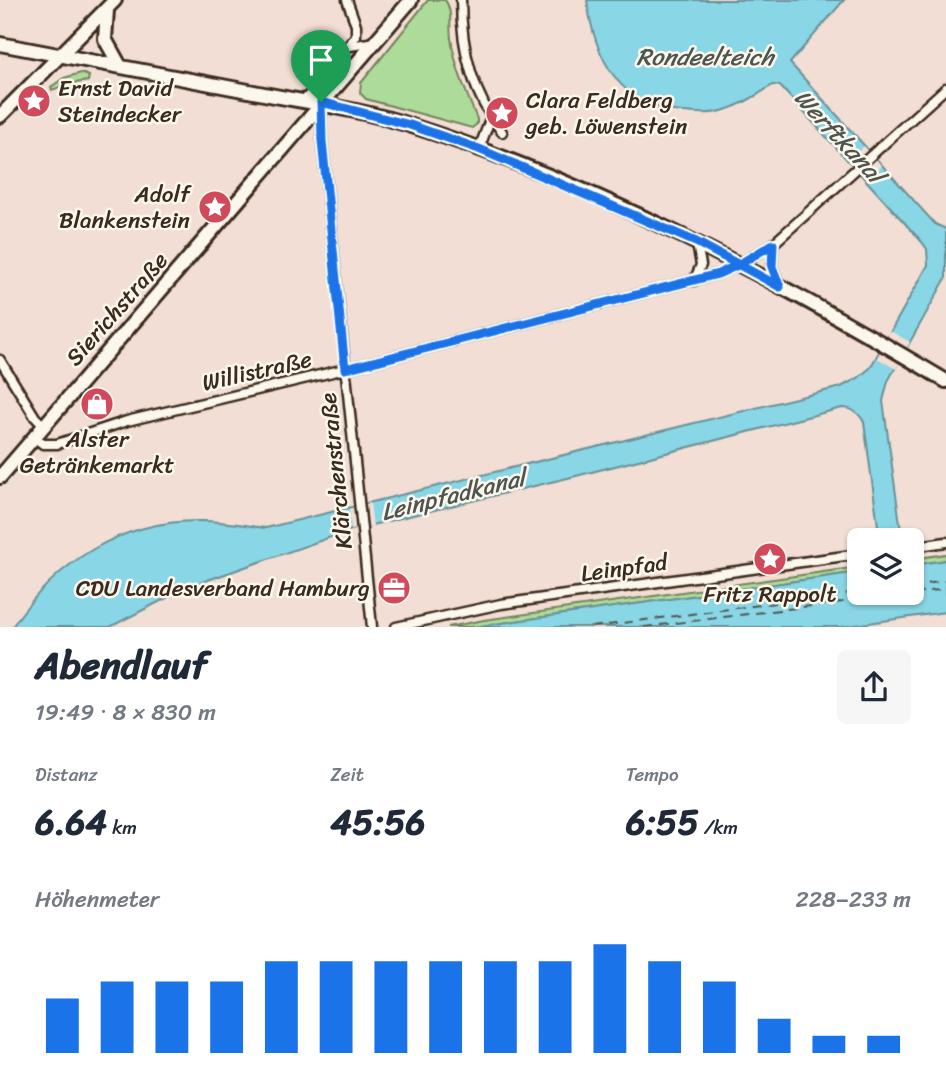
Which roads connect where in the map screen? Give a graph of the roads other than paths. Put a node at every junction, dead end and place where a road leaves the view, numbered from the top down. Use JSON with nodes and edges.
{"nodes":[{"id":1,"x":348,"y":0,"type":"edge"},
{"id":2,"x":411,"y":0,"type":"edge"},
{"id":3,"x":461,"y":0,"type":"edge"},
{"id":4,"x":111,"y":5,"type":"edge"},
{"id":5,"x":376,"y":41,"type":"junction"},
{"id":6,"x":0,"y":44,"type":"edge"},
{"id":7,"x":350,"y":46,"type":"junction"},
{"id":8,"x":61,"y":55,"type":"junction"},
{"id":9,"x":120,"y":66,"type":"junction"},
{"id":10,"x":946,"y":88,"type":"edge"},
{"id":11,"x":304,"y":101,"type":"junction"},
{"id":12,"x":321,"y":102,"type":"junction"},
{"id":13,"x":0,"y":116,"type":"edge"},
{"id":14,"x":491,"y":117,"type":"junction"},
{"id":15,"x":502,"y":132,"type":"dead end"},
{"id":16,"x":479,"y":149,"type":"junction"},
{"id":17,"x":696,"y":242,"type":"junction"},
{"id":18,"x":773,"y":244,"type":"junction"},
{"id":19,"x":738,"y":265,"type":"junction"},
{"id":20,"x":694,"y":281,"type":"junction"},
{"id":21,"x":780,"y":287,"type":"junction"},
{"id":22,"x":0,"y":360,"type":"edge"},
{"id":23,"x":345,"y":369,"type":"junction"},
{"id":24,"x":946,"y":381,"type":"edge"},
{"id":25,"x":44,"y":426,"type":"junction"},
{"id":26,"x":34,"y":437,"type":"junction"},
{"id":27,"x":0,"y":477,"type":"edge"},
{"id":28,"x":946,"y":542,"type":"edge"},
{"id":29,"x":924,"y":545,"type":"edge"},
{"id":30,"x":847,"y":556,"type":"edge"},
{"id":31,"x":372,"y":627,"type":"edge"},
{"id":32,"x":396,"y":627,"type":"edge"}],
"edges":[{"from":1,"to":7,"type":"street"},
{"from":2,"to":5,"type":"main road","name":"Sierichstraße"},
{"from":3,"to":14,"type":"street"},
{"from":4,"to":8,"type":"main road"},
{"from":4,"to":9,"type":"main road"},
{"from":5,"to":7,"type":"street"},
{"from":5,"to":12,"type":"main road","name":"Sierichstraße"},
{"from":6,"to":8,"type":"main road"},
{"from":7,"to":11,"type":"street"},
{"from":8,"to":9,"type":"main road"},
{"from":8,"to":13,"type":"main road"},
{"from":9,"to":11,"type":"main road"},
{"from":10,"to":18,"type":"street","name":"Willistraße"},
{"from":11,"to":12,"type":"main road"},
{"from":12,"to":16,"type":"main road"},
{"from":12,"to":23,"type":"street","name":"Klärchenstraße"},
{"from":12,"to":25,"type":"main road","name":"Sierichstraße"},
{"from":14,"to":15,"type":"street"},
{"from":14,"to":16,"type":"street"},
{"from":16,"to":17,"type":"main road"},
{"from":17,"to":19,"type":"main road"},
{"from":17,"to":20,"type":"street"},
{"from":18,"to":19,"type":"street","name":"Willistraße"},
{"from":18,"to":21,"type":"street"},
{"from":19,"to":20,"type":"street","name":"Willistraße"},
{"from":19,"to":21,"type":"main road"},
{"from":20,"to":23,"type":"street","name":"Willistraße"},
{"from":21,"to":24,"type":"main road"},
{"from":22,"to":25,"type":"street"},
{"from":23,"to":26,"type":"street","name":"Willistraße"},
{"from":23,"to":31,"type":"street","name":"Klärchenstraße"},
{"from":25,"to":26,"type":"main road","name":"Sierichstraße"},
{"from":26,"to":27,"type":"main road","name":"Sierichstraße"},
{"from":28,"to":29,"type":"street"},
{"from":30,"to":32,"type":"street","name":"Leinpfad"}]}
